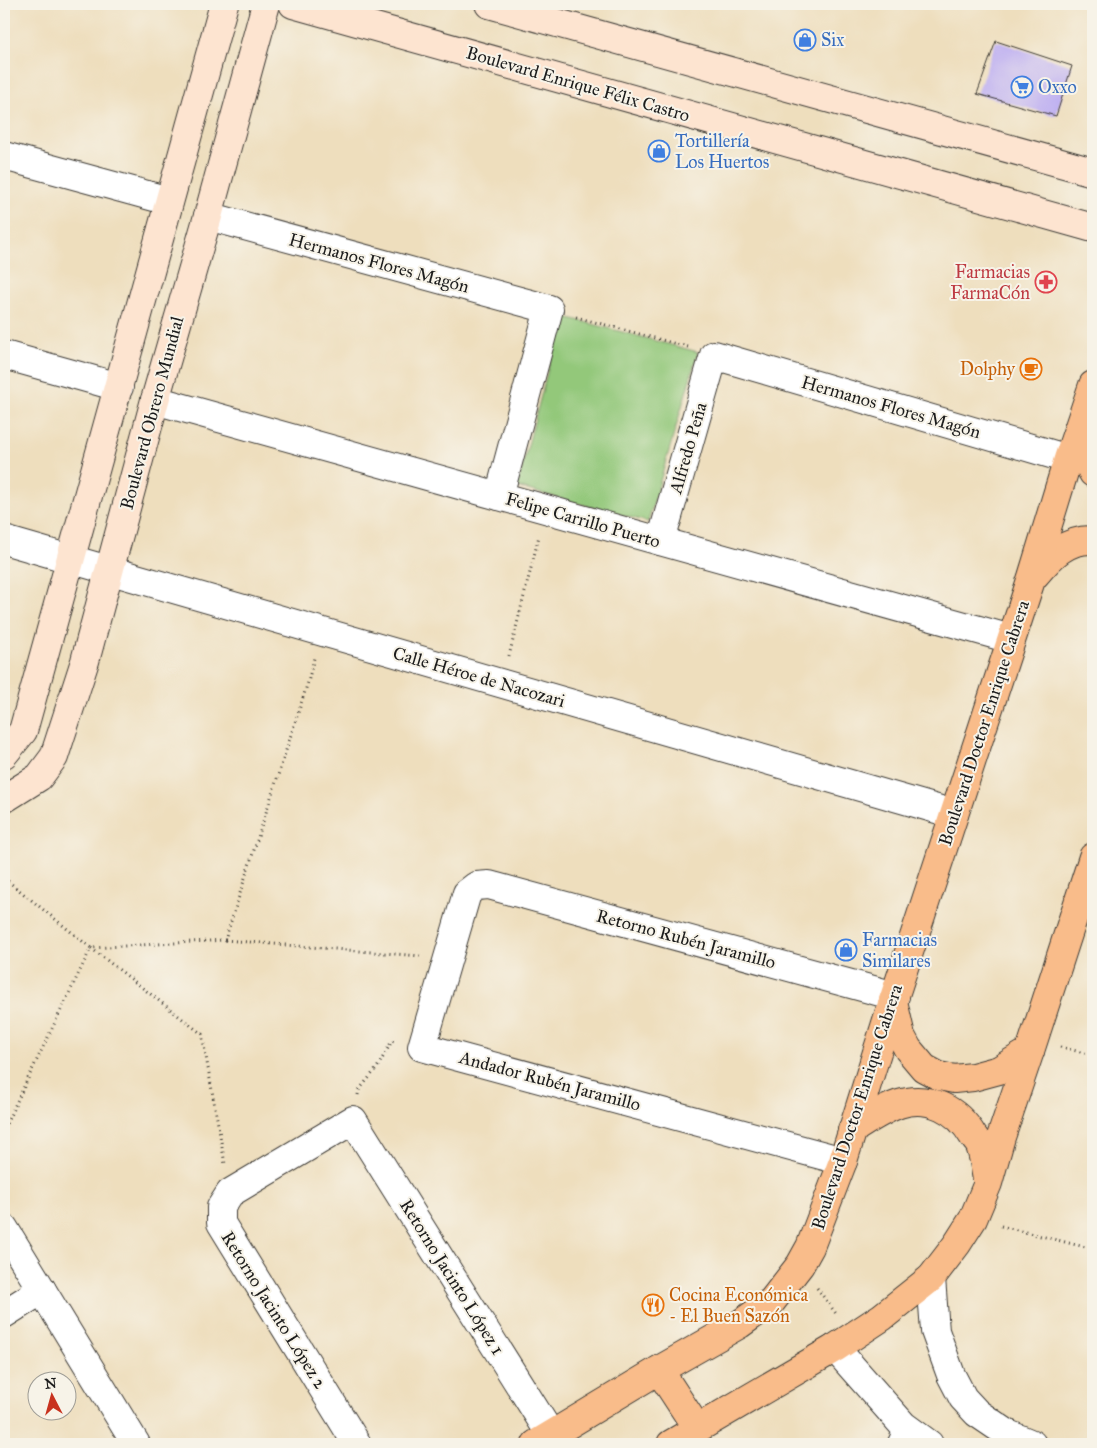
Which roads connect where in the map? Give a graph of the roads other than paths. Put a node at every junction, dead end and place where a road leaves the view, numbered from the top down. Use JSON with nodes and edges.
{"nodes":[{"id":1,"x":224,"y":4,"type":"edge"},
{"id":2,"x":266,"y":4,"type":"edge"},
{"id":3,"x":293,"y":4,"type":"edge"},
{"id":4,"x":489,"y":4,"type":"edge"},
{"id":5,"x":4,"y":156,"type":"edge"},
{"id":6,"x":1093,"y":172,"type":"edge"},
{"id":7,"x":169,"y":201,"type":"junction"},
{"id":8,"x":208,"y":216,"type":"junction"},
{"id":9,"x":1093,"y":228,"type":"edge"},
{"id":10,"x":147,"y":283,"type":"junction"},
{"id":11,"x":185,"y":295,"type":"junction"},
{"id":12,"x":714,"y":354,"type":"joint"},
{"id":13,"x":4,"y":355,"type":"edge"},
{"id":14,"x":119,"y":387,"type":"junction"},
{"id":15,"x":1089,"y":396,"type":"edge"},
{"id":16,"x":155,"y":400,"type":"junction"},
{"id":17,"x":1068,"y":459,"type":"junction"},
{"id":18,"x":1093,"y":474,"type":"edge"},
{"id":19,"x":499,"y":496,"type":"junction"},
{"id":20,"x":4,"y":540,"type":"edge"},
{"id":21,"x":1093,"y":540,"type":"edge"},
{"id":22,"x":661,"y":542,"type":"junction"},
{"id":23,"x":71,"y":559,"type":"junction"},
{"id":24,"x":108,"y":570,"type":"junction"},
{"id":25,"x":1032,"y":577,"type":"junction"},
{"id":26,"x":1011,"y":639,"type":"junction"},
{"id":27,"x":4,"y":754,"type":"edge"},
{"id":28,"x":4,"y":799,"type":"edge"},
{"id":29,"x":954,"y":814,"type":"junction"},
{"id":30,"x":1093,"y":857,"type":"edge"},
{"id":31,"x":894,"y":999,"type":"junction"},
{"id":32,"x":422,"y":1047,"type":"joint"},
{"id":33,"x":1030,"y":1051,"type":"junction"},
{"id":34,"x":353,"y":1120,"type":"joint"},
{"id":35,"x":852,"y":1130,"type":"junction"},
{"id":36,"x":843,"y":1161,"type":"junction"},
{"id":37,"x":988,"y":1183,"type":"junction"},
{"id":38,"x":4,"y":1228,"type":"edge"},
{"id":39,"x":931,"y":1278,"type":"junction"},
{"id":40,"x":42,"y":1290,"type":"junction"},
{"id":41,"x":4,"y":1314,"type":"edge"},
{"id":42,"x":844,"y":1342,"type":"junction"},
{"id":43,"x":659,"y":1370,"type":"junction"},
{"id":44,"x":697,"y":1428,"type":"junction"},
{"id":45,"x":898,"y":1435,"type":"edge"},
{"id":46,"x":544,"y":1440,"type":"edge"},
{"id":47,"x":136,"y":1444,"type":"edge"},
{"id":48,"x":357,"y":1444,"type":"edge"},
{"id":49,"x":671,"y":1444,"type":"edge"},
{"id":50,"x":929,"y":1444,"type":"edge"},
{"id":51,"x":1032,"y":1444,"type":"edge"}],
"edges":[{"from":1,"to":7,"type":"street"},
{"from":2,"to":8,"type":"street","name":"Boulevard Obrero Mundial"},
{"from":3,"to":9,"type":"street","name":"Boulevard Enrique Félix Castro"},
{"from":4,"to":6,"type":"street"},
{"from":5,"to":7,"type":"street"},
{"from":7,"to":10,"type":"street"},
{"from":8,"to":11,"type":"street","name":"Boulevard Obrero Mundial"},
{"from":8,"to":19,"type":"street","name":"Hermanos Flores Magón"},
{"from":10,"to":11,"type":"street"},
{"from":10,"to":14,"type":"street"},
{"from":11,"to":16,"type":"street","name":"Boulevard Obrero Mundial"},
{"from":12,"to":17,"type":"street","name":"Hermanos Flores Magón"},
{"from":12,"to":22,"type":"street","name":"Alfredo Peña"},
{"from":13,"to":14,"type":"street"},
{"from":14,"to":23,"type":"street"},
{"from":15,"to":17,"type":"main road","name":"Boulevard Doctor Enrique Cabrera"},
{"from":15,"to":18,"type":"main road"},
{"from":16,"to":19,"type":"street","name":"Felipe Carrillo Puerto"},
{"from":16,"to":24,"type":"street","name":"Boulevard Obrero Mundial"},
{"from":17,"to":25,"type":"main road","name":"Boulevard Doctor Enrique Cabrera"},
{"from":19,"to":22,"type":"street","name":"Felipe Carrillo Puerto"},
{"from":20,"to":23,"type":"street","name":"Calle Héroe de Nacozari"},
{"from":21,"to":25,"type":"main road"},
{"from":22,"to":26,"type":"street","name":"Felipe Carrillo Puerto"},
{"from":23,"to":24,"type":"street","name":"Calle Héroe de Nacozari"},
{"from":23,"to":27,"type":"street"},
{"from":24,"to":28,"type":"street","name":"Boulevard Obrero Mundial"},
{"from":24,"to":29,"type":"street","name":"Calle Héroe de Nacozari"},
{"from":25,"to":26,"type":"main road","name":"Boulevard Doctor Enrique Cabrera"},
{"from":26,"to":29,"type":"main road","name":"Boulevard Doctor Enrique Cabrera"},
{"from":29,"to":31,"type":"main road","name":"Boulevard Doctor Enrique Cabrera"},
{"from":30,"to":33,"type":"main road"},
{"from":31,"to":32,"type":"street","name":"Retorno Rubén Jaramillo"},
{"from":31,"to":33,"type":"main road"},
{"from":31,"to":35,"type":"main road","name":"Boulevard Doctor Enrique Cabrera"},
{"from":32,"to":36,"type":"street","name":"Andador Rubén Jaramillo"},
{"from":33,"to":37,"type":"main road"},
{"from":34,"to":46,"type":"street","name":"Retorno Jacinto López 1"},
{"from":34,"to":48,"type":"street","name":"Retorno Jacinto López 2"},
{"from":35,"to":36,"type":"main road","name":"Boulevard Doctor Enrique Cabrera"},
{"from":35,"to":37,"type":"main road"},
{"from":36,"to":43,"type":"main road","name":"Boulevard Doctor Enrique Cabrera"},
{"from":37,"to":39,"type":"main road"},
{"from":38,"to":40,"type":"street"},
{"from":39,"to":42,"type":"main road"},
{"from":39,"to":51,"type":"street"},
{"from":40,"to":41,"type":"street"},
{"from":40,"to":47,"type":"street"},
{"from":42,"to":44,"type":"main road"},
{"from":42,"to":45,"type":"street"},
{"from":43,"to":44,"type":"main road"},
{"from":43,"to":46,"type":"main road","name":"Boulevard Doctor Enrique Cabrera"},
{"from":44,"to":49,"type":"main road"},
{"from":45,"to":50,"type":"street"}]}
